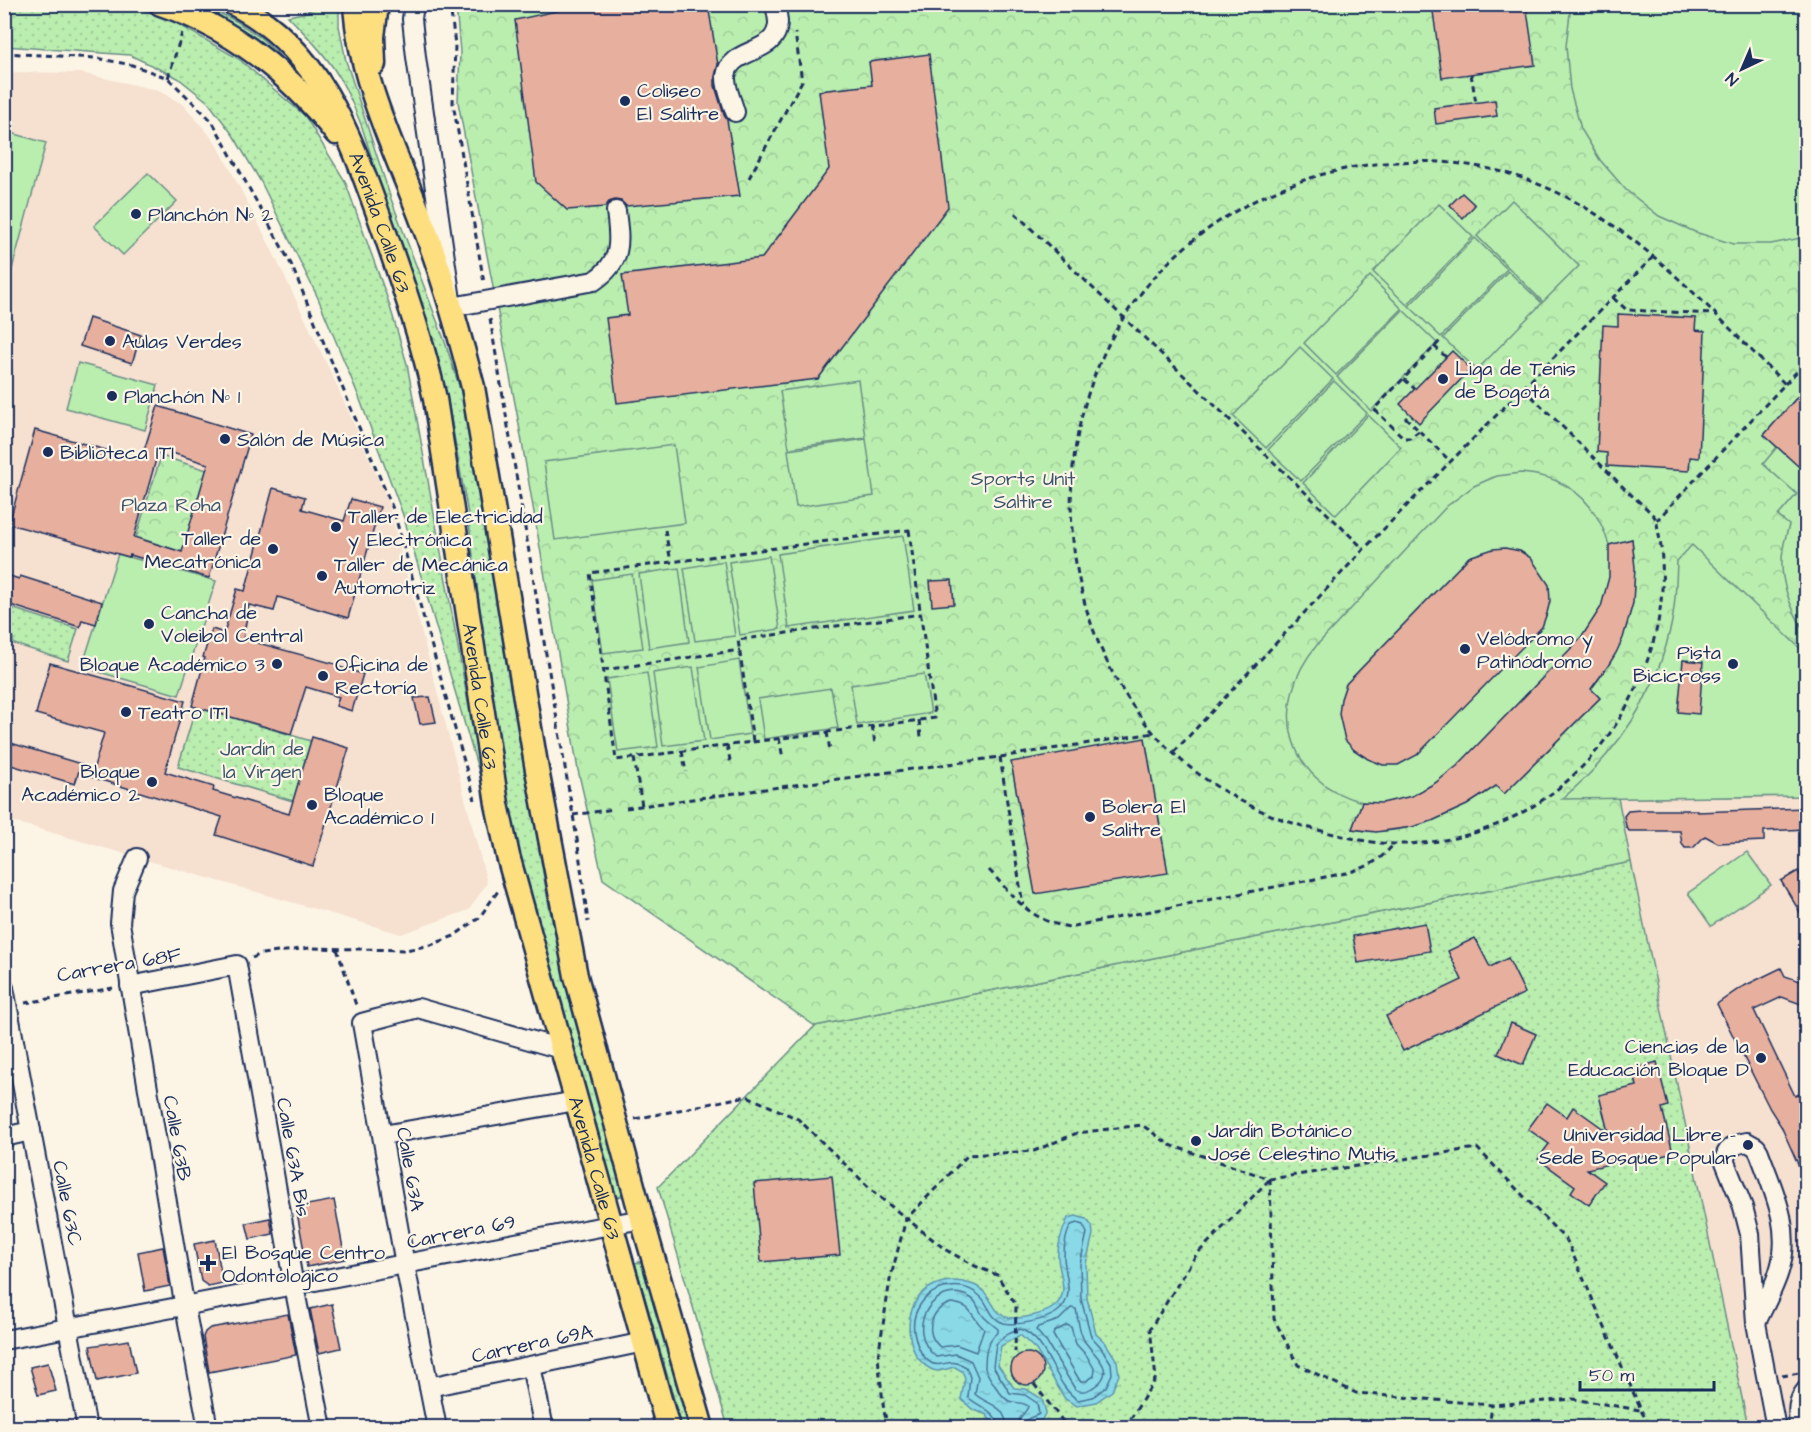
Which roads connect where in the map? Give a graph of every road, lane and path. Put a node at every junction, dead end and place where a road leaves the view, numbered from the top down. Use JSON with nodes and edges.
{"nodes":[{"id":1,"x":161,"y":4,"type":"edge"},
{"id":2,"x":234,"y":4,"type":"edge"},
{"id":3,"x":355,"y":4,"type":"edge"},
{"id":4,"x":376,"y":4,"type":"edge"},
{"id":5,"x":414,"y":4,"type":"edge"},
{"id":6,"x":450,"y":4,"type":"edge"},
{"id":7,"x":775,"y":4,"type":"edge"},
{"id":8,"x":186,"y":23,"type":"dead end"},
{"id":9,"x":794,"y":26,"type":"dead end"},
{"id":10,"x":4,"y":53,"type":"edge"},
{"id":11,"x":1471,"y":74,"type":"dead end"},
{"id":12,"x":168,"y":78,"type":"junction"},
{"id":13,"x":376,"y":101,"type":"junction"},
{"id":14,"x":1476,"y":103,"type":"dead end"},
{"id":15,"x":735,"y":112,"type":"dead end"},
{"id":16,"x":360,"y":164,"type":"junction"},
{"id":17,"x":749,"y":178,"type":"dead end"},
{"id":18,"x":616,"y":211,"type":"dead end"},
{"id":19,"x":1015,"y":213,"type":"dead end"},
{"id":20,"x":1654,"y":256,"type":"junction"},
{"id":21,"x":1612,"y":298,"type":"junction"},
{"id":22,"x":488,"y":301,"type":"junction"},
{"id":23,"x":452,"y":307,"type":"junction"},
{"id":24,"x":1714,"y":314,"type":"junction"},
{"id":25,"x":1124,"y":318,"type":"junction"},
{"id":26,"x":1442,"y":339,"type":"dead end"},
{"id":27,"x":1434,"y":346,"type":"junction"},
{"id":28,"x":1446,"y":357,"type":"dead end"},
{"id":29,"x":1806,"y":362,"type":"edge"},
{"id":30,"x":1404,"y":379,"type":"junction"},
{"id":31,"x":1785,"y":384,"type":"junction"},
{"id":32,"x":1524,"y":388,"type":"junction"},
{"id":33,"x":1415,"y":389,"type":"dead end"},
{"id":34,"x":1405,"y":417,"type":"dead end"},
{"id":35,"x":1419,"y":431,"type":"junction"},
{"id":36,"x":1451,"y":462,"type":"junction"},
{"id":37,"x":1657,"y":520,"type":"junction"},
{"id":38,"x":665,"y":530,"type":"dead end"},
{"id":39,"x":1364,"y":549,"type":"junction"},
{"id":40,"x":671,"y":562,"type":"junction"},
{"id":41,"x":921,"y":614,"type":"junction"},
{"id":42,"x":740,"y":650,"type":"junction"},
{"id":43,"x":603,"y":670,"type":"junction"},
{"id":44,"x":919,"y":720,"type":"junction"},
{"id":45,"x":873,"y":726,"type":"junction"},
{"id":46,"x":827,"y":732,"type":"junction"},
{"id":47,"x":1154,"y":733,"type":"junction"},
{"id":48,"x":921,"y":736,"type":"dead end"},
{"id":49,"x":779,"y":738,"type":"junction"},
{"id":50,"x":753,"y":742,"type":"junction"},
{"id":51,"x":875,"y":744,"type":"dead end"},
{"id":52,"x":727,"y":745,"type":"junction"},
{"id":53,"x":830,"y":750,"type":"dead end"},
{"id":54,"x":682,"y":751,"type":"junction"},
{"id":55,"x":1174,"y":752,"type":"junction"},
{"id":56,"x":1000,"y":757,"type":"junction"},
{"id":57,"x":634,"y":758,"type":"junction"},
{"id":58,"x":783,"y":758,"type":"dead end"},
{"id":59,"x":731,"y":765,"type":"dead end"},
{"id":60,"x":686,"y":772,"type":"dead end"},
{"id":61,"x":475,"y":801,"type":"dead end"},
{"id":62,"x":642,"y":806,"type":"junction"},
{"id":63,"x":626,"y":808,"type":"dead end"},
{"id":64,"x":614,"y":809,"type":"dead end"},
{"id":65,"x":573,"y":815,"type":"junction"},
{"id":66,"x":1394,"y":844,"type":"junction"},
{"id":67,"x":137,"y":858,"type":"dead end"},
{"id":68,"x":989,"y":870,"type":"dead end"},
{"id":69,"x":504,"y":898,"type":"dead end"},
{"id":70,"x":1023,"y":906,"type":"junction"},
{"id":71,"x":588,"y":922,"type":"dead end"},
{"id":72,"x":337,"y":948,"type":"junction"},
{"id":73,"x":237,"y":965,"type":"junction"},
{"id":74,"x":130,"y":986,"type":"junction"},
{"id":75,"x":6,"y":996,"type":"edge"},
{"id":76,"x":363,"y":1023,"type":"junction"},
{"id":77,"x":561,"y":1049,"type":"junction"},
{"id":78,"x":576,"y":1101,"type":"junction"},
{"id":79,"x":617,"y":1123,"type":"junction"},
{"id":80,"x":31,"y":1131,"type":"junction"},
{"id":81,"x":382,"y":1135,"type":"junction"},
{"id":82,"x":4,"y":1137,"type":"edge"},
{"id":83,"x":1270,"y":1179,"type":"junction"},
{"id":84,"x":906,"y":1218,"type":"junction"},
{"id":85,"x":642,"y":1219,"type":"junction"},
{"id":86,"x":610,"y":1225,"type":"junction"},
{"id":87,"x":405,"y":1264,"type":"junction"},
{"id":88,"x":294,"y":1286,"type":"junction"},
{"id":89,"x":185,"y":1307,"type":"junction"},
{"id":90,"x":1756,"y":1323,"type":"junction"},
{"id":91,"x":68,"y":1327,"type":"junction"},
{"id":92,"x":4,"y":1340,"type":"edge"},
{"id":93,"x":644,"y":1342,"type":"junction"},
{"id":94,"x":1015,"y":1352,"type":"dead end"},
{"id":95,"x":531,"y":1366,"type":"junction"},
{"id":96,"x":1806,"y":1372,"type":"edge"},
{"id":97,"x":1766,"y":1378,"type":"junction"},
{"id":98,"x":1034,"y":1384,"type":"dead end"},
{"id":99,"x":429,"y":1387,"type":"junction"},
{"id":100,"x":1806,"y":1390,"type":"edge"},
{"id":101,"x":1492,"y":1405,"type":"junction"},
{"id":102,"x":1641,"y":1410,"type":"junction"},
{"id":103,"x":87,"y":1428,"type":"edge"},
{"id":104,"x":208,"y":1428,"type":"edge"},
{"id":105,"x":322,"y":1428,"type":"edge"},
{"id":106,"x":437,"y":1428,"type":"edge"},
{"id":107,"x":544,"y":1428,"type":"edge"},
{"id":108,"x":668,"y":1428,"type":"edge"},
{"id":109,"x":702,"y":1428,"type":"edge"},
{"id":110,"x":889,"y":1428,"type":"edge"},
{"id":111,"x":1068,"y":1428,"type":"edge"},
{"id":112,"x":1125,"y":1428,"type":"edge"},
{"id":113,"x":1489,"y":1428,"type":"edge"},
{"id":114,"x":1650,"y":1428,"type":"edge"},
{"id":115,"x":1776,"y":1428,"type":"edge"},
{"id":116,"x":1799,"y":1428,"type":"edge"}],
"edges":[{"from":1,"to":16,"type":"main road"},
{"from":2,"to":16,"type":"main road","name":"Avenida Calle 63"},
{"from":3,"to":13,"type":"main road","name":"Avenida Calle 63"},
{"from":4,"to":13,"type":"main road"},
{"from":5,"to":23,"type":"street"},
{"from":6,"to":22,"type":"path"},
{"from":7,"to":15,"type":"street"},
{"from":8,"to":12,"type":"path"},
{"from":9,"to":17,"type":"path"},
{"from":10,"to":12,"type":"path"},
{"from":11,"to":14,"type":"path"},
{"from":12,"to":61,"type":"path"},
{"from":13,"to":23,"type":"main road","name":"Avenida Calle 63"},
{"from":16,"to":77,"type":"main road","name":"Avenida Calle 63"},
{"from":18,"to":22,"type":"street"},
{"from":19,"to":25,"type":"path"},
{"from":20,"to":21,"type":"path"},
{"from":20,"to":24,"type":"path"},
{"from":20,"to":25,"type":"path"},
{"from":21,"to":24,"type":"path"},
{"from":21,"to":32,"type":"path"},
{"from":22,"to":23,"type":"street"},
{"from":22,"to":65,"type":"path"},
{"from":23,"to":79,"type":"main road","name":"Avenida Calle 63"},
{"from":24,"to":31,"type":"path"},
{"from":25,"to":39,"type":"path"},
{"from":25,"to":47,"type":"path"},
{"from":26,"to":27,"type":"path"},
{"from":27,"to":28,"type":"path"},
{"from":27,"to":30,"type":"path"},
{"from":29,"to":31,"type":"path"},
{"from":30,"to":33,"type":"path"},
{"from":30,"to":35,"type":"path"},
{"from":31,"to":37,"type":"path"},
{"from":32,"to":36,"type":"path"},
{"from":32,"to":37,"type":"path"},
{"from":34,"to":35,"type":"path"},
{"from":35,"to":36,"type":"path"},
{"from":36,"to":39,"type":"path"},
{"from":37,"to":66,"type":"path"},
{"from":38,"to":40,"type":"path"},
{"from":39,"to":55,"type":"path"},
{"from":40,"to":41,"type":"path"},
{"from":40,"to":43,"type":"path"},
{"from":41,"to":42,"type":"path"},
{"from":41,"to":44,"type":"path"},
{"from":42,"to":43,"type":"path"},
{"from":42,"to":50,"type":"path"},
{"from":43,"to":57,"type":"path"},
{"from":44,"to":45,"type":"path"},
{"from":44,"to":48,"type":"path"},
{"from":45,"to":46,"type":"path"},
{"from":45,"to":51,"type":"path"},
{"from":46,"to":49,"type":"path"},
{"from":46,"to":53,"type":"path"},
{"from":47,"to":55,"type":"path"},
{"from":47,"to":56,"type":"path"},
{"from":49,"to":50,"type":"path"},
{"from":49,"to":58,"type":"path"},
{"from":50,"to":52,"type":"path"},
{"from":52,"to":54,"type":"path"},
{"from":52,"to":59,"type":"path"},
{"from":54,"to":57,"type":"path"},
{"from":54,"to":60,"type":"path"},
{"from":55,"to":66,"type":"path"},
{"from":56,"to":62,"type":"path"},
{"from":56,"to":70,"type":"path"},
{"from":57,"to":62,"type":"path"},
{"from":62,"to":63,"type":"path"},
{"from":64,"to":65,"type":"path"},
{"from":65,"to":71,"type":"path"},
{"from":66,"to":70,"type":"path"},
{"from":67,"to":74,"type":"street","name":"Calle 63B"},
{"from":68,"to":70,"type":"path"},
{"from":69,"to":72,"type":"path"},
{"from":72,"to":73,"type":"path"},
{"from":72,"to":76,"type":"path"},
{"from":73,"to":74,"type":"street","name":"Carrera 68F"},
{"from":73,"to":88,"type":"street","name":"Calle 63A Bis"},
{"from":74,"to":75,"type":"path","name":"Carrera 68F"},
{"from":74,"to":89,"type":"street","name":"Calle 63B"},
{"from":75,"to":80,"type":"street","name":"Calle 63C"},
{"from":76,"to":77,"type":"street"},
{"from":76,"to":81,"type":"street","name":"Calle 63A"},
{"from":77,"to":78,"type":"main road","name":"Avenida Calle 63"},
{"from":78,"to":81,"type":"street"},
{"from":78,"to":86,"type":"main road","name":"Avenida Calle 63"},
{"from":79,"to":84,"type":"path"},
{"from":79,"to":85,"type":"main road","name":"Avenida Calle 63"},
{"from":80,"to":82,"type":"street"},
{"from":80,"to":91,"type":"street","name":"Calle 63C"},
{"from":81,"to":87,"type":"street","name":"Calle 63A"},
{"from":83,"to":84,"type":"path"},
{"from":83,"to":101,"type":"path"},
{"from":83,"to":102,"type":"path"},
{"from":83,"to":112,"type":"path"},
{"from":84,"to":94,"type":"path"},
{"from":84,"to":110,"type":"path"},
{"from":85,"to":86,"type":"street","name":"Carrera 69"},
{"from":85,"to":109,"type":"main road","name":"Avenida Calle 63"},
{"from":86,"to":87,"type":"street","name":"Carrera 69"},
{"from":86,"to":93,"type":"main road","name":"Avenida Calle 63"},
{"from":87,"to":88,"type":"street","name":"Carrera 69"},
{"from":87,"to":99,"type":"street","name":"Calle 63A"},
{"from":88,"to":89,"type":"street","name":"Carrera 69"},
{"from":88,"to":105,"type":"street","name":"Calle 63A Bis"},
{"from":89,"to":91,"type":"street","name":"Carrera 69"},
{"from":89,"to":104,"type":"street","name":"Calle 63B"},
{"from":90,"to":90,"type":"street"},
{"from":90,"to":97,"type":"street"},
{"from":91,"to":92,"type":"street","name":"Carrera 69"},
{"from":91,"to":103,"type":"street","name":"Calle 63C"},
{"from":93,"to":95,"type":"street","name":"Carrera 69A"},
{"from":93,"to":108,"type":"main road","name":"Avenida Calle 63"},
{"from":95,"to":99,"type":"street","name":"Carrera 69A"},
{"from":95,"to":107,"type":"street"},
{"from":96,"to":97,"type":"path"},
{"from":97,"to":115,"type":"street"},
{"from":98,"to":111,"type":"path"},
{"from":99,"to":106,"type":"street","name":"Calle 63A"},
{"from":100,"to":116,"type":"street"},
{"from":101,"to":102,"type":"path"},
{"from":101,"to":113,"type":"path"},
{"from":102,"to":114,"type":"path"}]}
